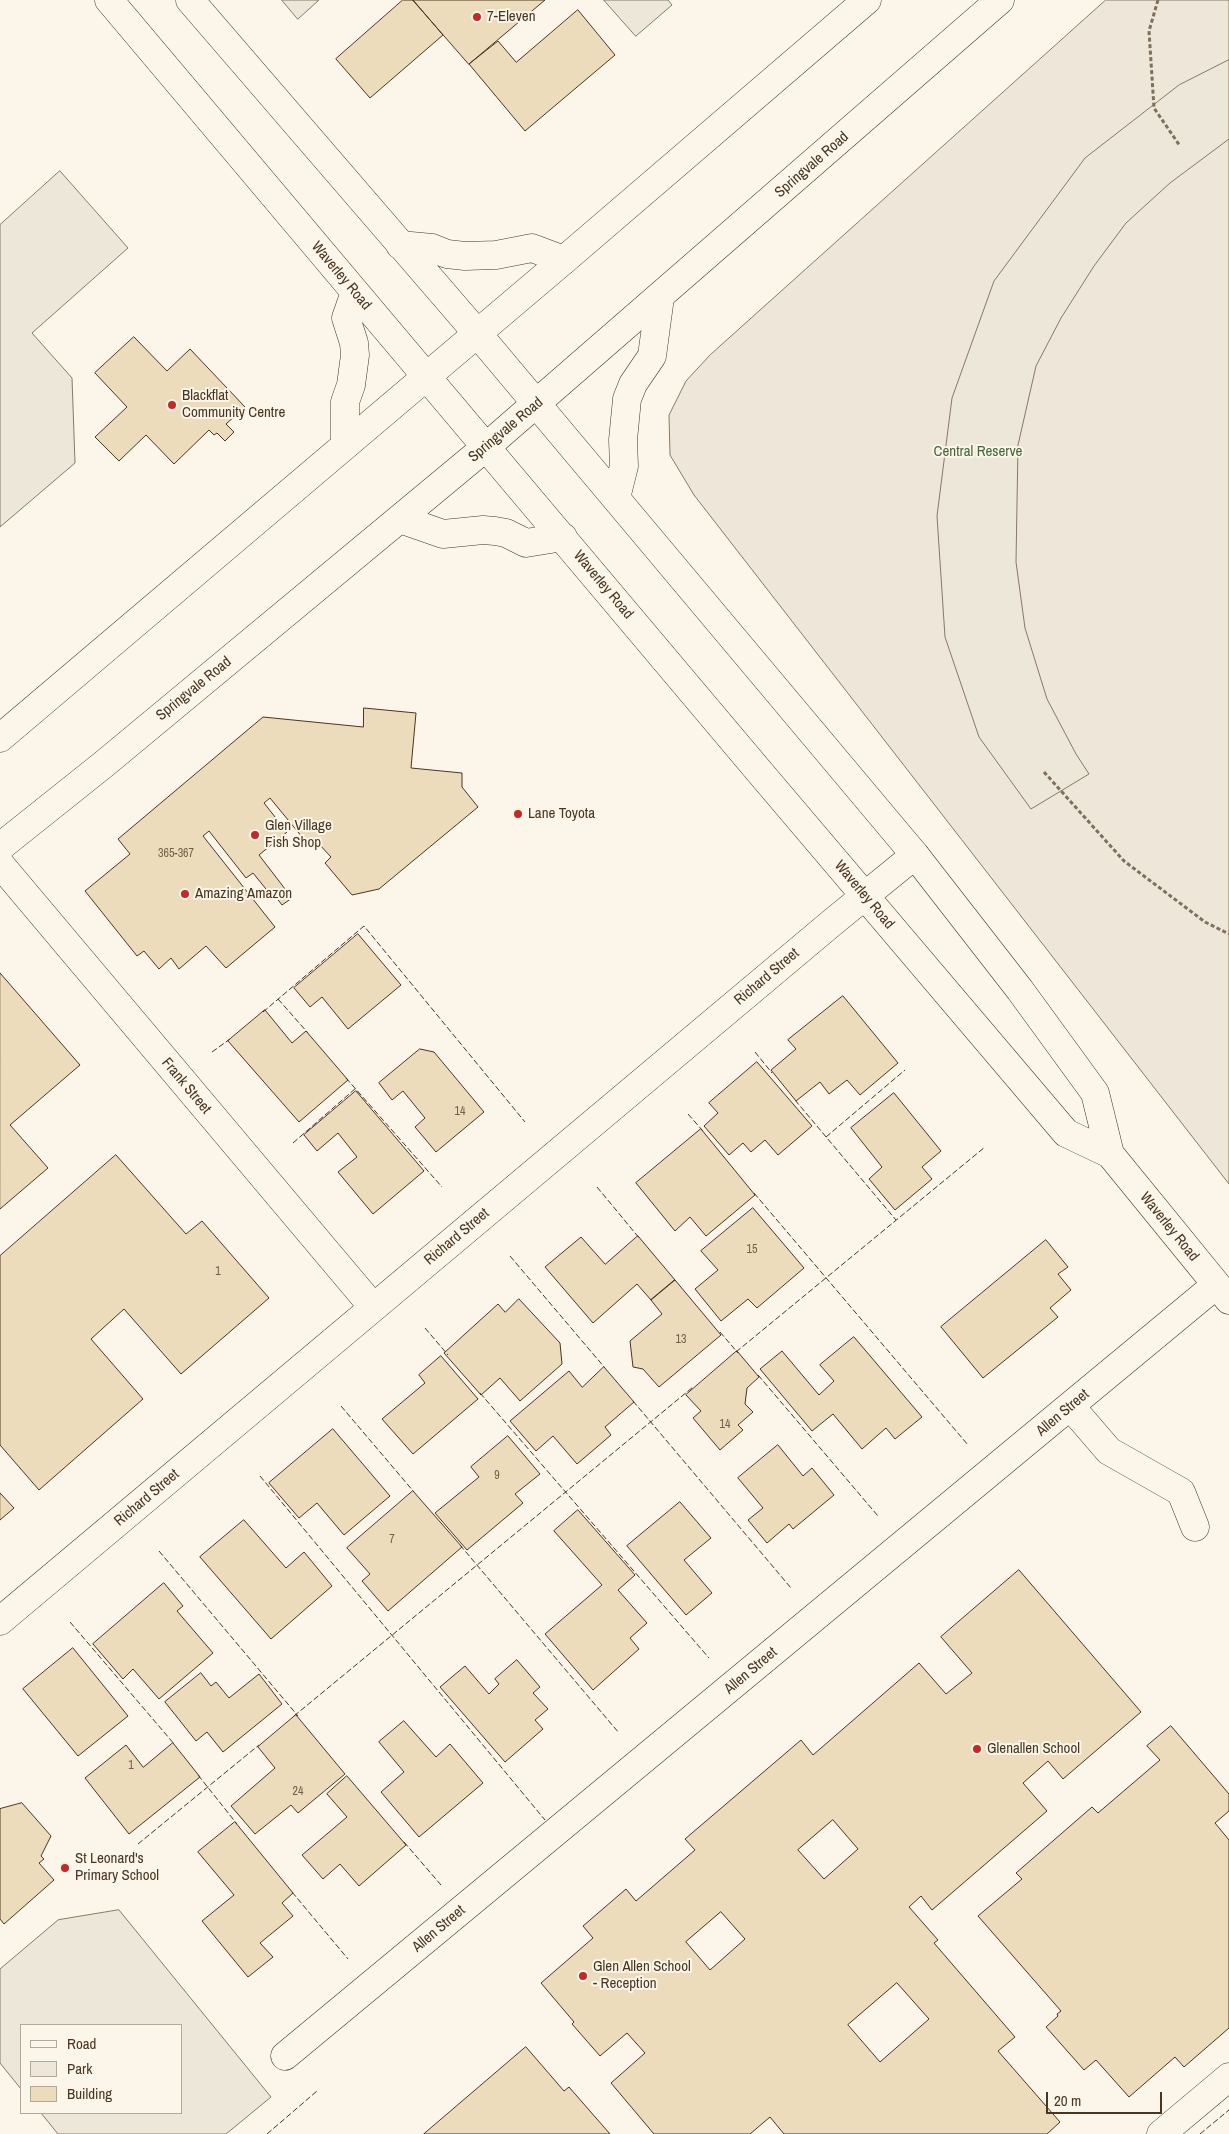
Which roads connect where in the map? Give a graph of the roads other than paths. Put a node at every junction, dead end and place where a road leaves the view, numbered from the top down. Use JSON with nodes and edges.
{"nodes":[{"id":1,"x":109,"y":0,"type":"edge"},
{"id":2,"x":190,"y":0,"type":"edge"},
{"id":3,"x":867,"y":0,"type":"edge"},
{"id":4,"x":1000,"y":0,"type":"edge"},
{"id":5,"x":400,"y":245,"type":"junction"},
{"id":6,"x":564,"y":260,"type":"junction"},
{"id":7,"x":355,"y":292,"type":"junction"},
{"id":8,"x":660,"y":297,"type":"junction"},
{"id":9,"x":477,"y":333,"type":"junction"},
{"id":10,"x":425,"y":377,"type":"junction"},
{"id":11,"x":537,"y":404,"type":"junction"},
{"id":12,"x":345,"y":445,"type":"junction"},
{"id":13,"x":486,"y":447,"type":"junction"},
{"id":14,"x":616,"y":498,"type":"junction"},
{"id":15,"x":400,"y":519,"type":"junction"},
{"id":16,"x":563,"y":537,"type":"junction"},
{"id":17,"x":0,"y":738,"type":"edge"},
{"id":18,"x":0,"y":847,"type":"edge"},
{"id":19,"x":915,"y":855,"type":"junction"},
{"id":20,"x":0,"y":864,"type":"edge"},
{"id":21,"x":864,"y":896,"type":"junction"},
{"id":22,"x":1110,"y":1154,"type":"junction"},
{"id":23,"x":1223,"y":1293,"type":"edge"},
{"id":24,"x":372,"y":1307,"type":"junction"},
{"id":25,"x":1071,"y":1407,"type":"junction"},
{"id":26,"x":1195,"y":1527,"type":"dead end"},
{"id":27,"x":0,"y":1621,"type":"edge"},
{"id":28,"x":285,"y":2056,"type":"dead end"},
{"id":29,"x":1229,"y":2077,"type":"edge"},
{"id":30,"x":1161,"y":2134,"type":"edge"}],
"edges":[{"from":1,"to":7,"type":"main road","name":"Waverley Road"},
{"from":2,"to":5,"type":"main road","name":"Waverley Road"},
{"from":3,"to":6,"type":"main road"},
{"from":4,"to":8,"type":"main road","name":"Springvale Road"},
{"from":5,"to":6,"type":"main road"},
{"from":5,"to":9,"type":"main road","name":"Waverley Road"},
{"from":6,"to":9,"type":"main road"},
{"from":7,"to":10,"type":"main road","name":"Waverley Road"},
{"from":7,"to":12,"type":"main road"},
{"from":8,"to":11,"type":"main road","name":"Springvale Road"},
{"from":8,"to":14,"type":"main road"},
{"from":9,"to":10,"type":"main road"},
{"from":9,"to":11,"type":"main road","name":"Waverley Road"},
{"from":10,"to":12,"type":"main road"},
{"from":10,"to":13,"type":"main road","name":"Waverley Road"},
{"from":11,"to":13,"type":"main road","name":"Springvale Road"},
{"from":11,"to":14,"type":"main road","name":"Waverley Road"},
{"from":12,"to":17,"type":"main road"},
{"from":13,"to":15,"type":"main road","name":"Springvale Road"},
{"from":13,"to":16,"type":"main road","name":"Waverley Road"},
{"from":14,"to":19,"type":"main road","name":"Waverley Road"},
{"from":15,"to":16,"type":"main road"},
{"from":15,"to":18,"type":"main road","name":"Springvale Road"},
{"from":16,"to":21,"type":"main road","name":"Waverley Road"},
{"from":19,"to":21,"type":"main road","name":"Richard Street"},
{"from":19,"to":22,"type":"main road","name":"Waverley Road"},
{"from":20,"to":24,"type":"main road","name":"Frank Street"},
{"from":21,"to":22,"type":"main road","name":"Waverley Road"},
{"from":21,"to":24,"type":"main road","name":"Richard Street"},
{"from":22,"to":23,"type":"main road","name":"Waverley Road"},
{"from":23,"to":25,"type":"main road","name":"Allen Street"},
{"from":24,"to":27,"type":"main road","name":"Richard Street"},
{"from":25,"to":26,"type":"main road"},
{"from":25,"to":28,"type":"main road","name":"Allen Street"},
{"from":29,"to":30,"type":"main road"}]}
